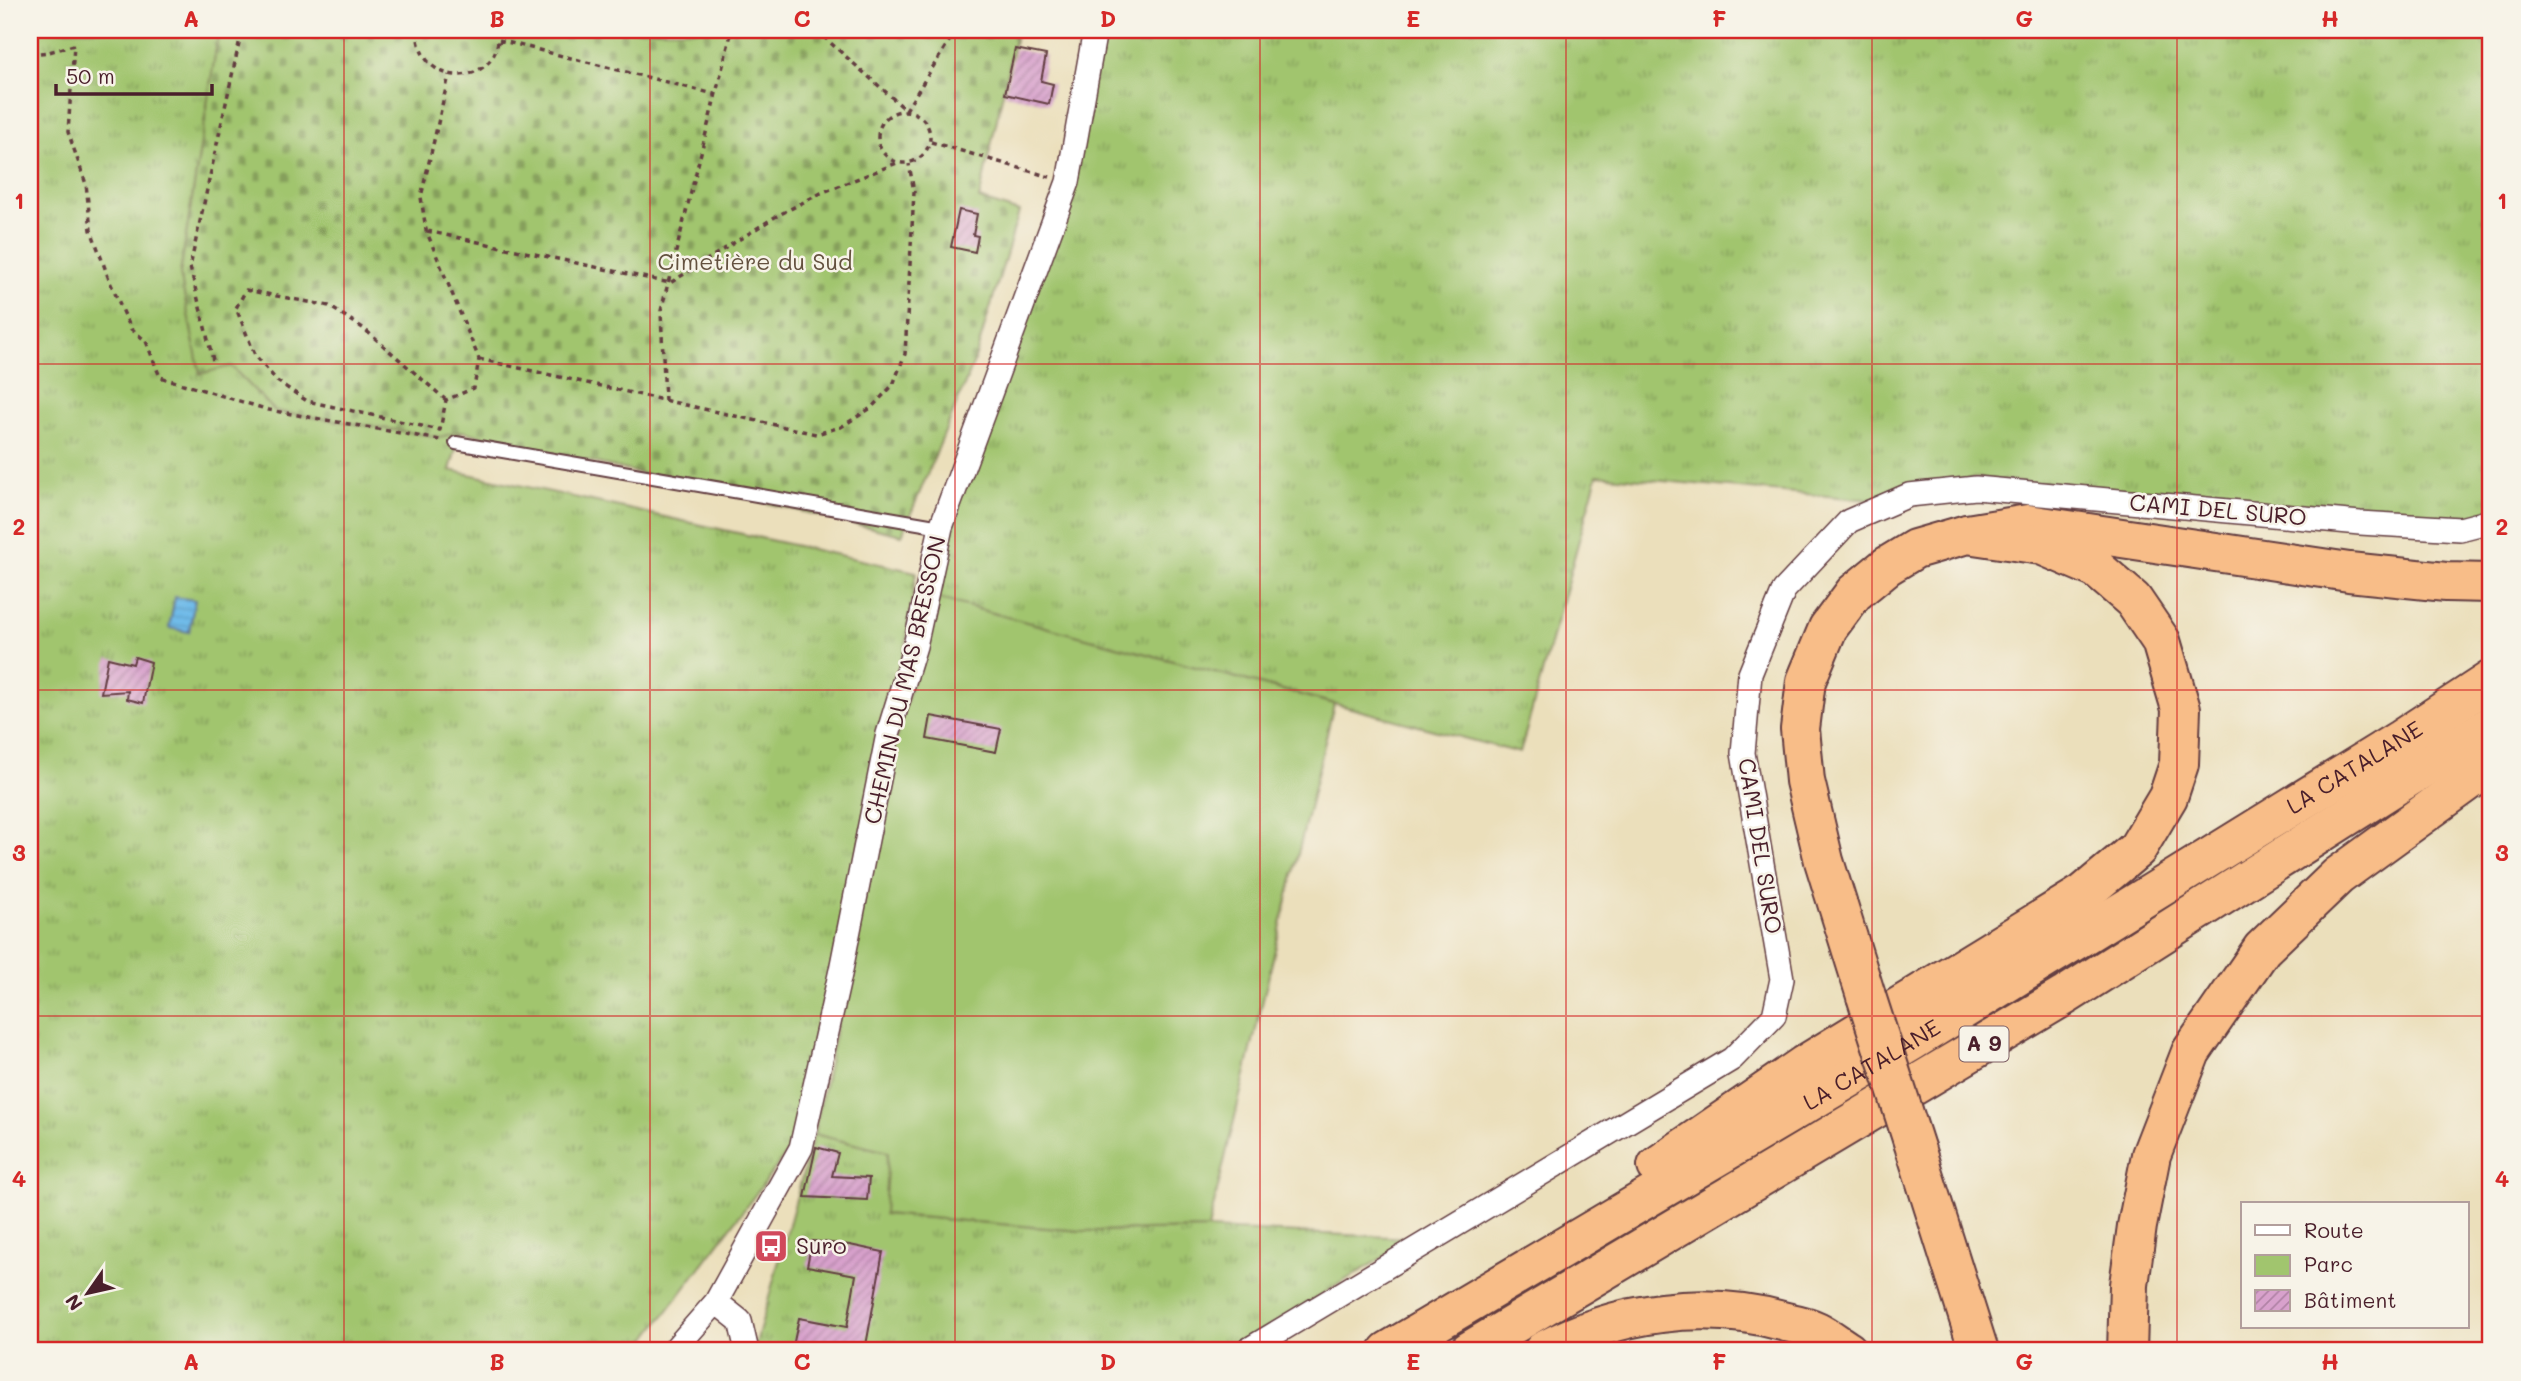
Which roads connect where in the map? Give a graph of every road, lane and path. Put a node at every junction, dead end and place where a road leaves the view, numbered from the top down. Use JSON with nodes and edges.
{"nodes":[{"id":1,"x":242,"y":30,"type":"edge"},
{"id":2,"x":417,"y":30,"type":"edge"},
{"id":3,"x":498,"y":30,"type":"edge"},
{"id":4,"x":732,"y":30,"type":"edge"},
{"id":5,"x":816,"y":30,"type":"edge"},
{"id":6,"x":956,"y":30,"type":"edge"},
{"id":7,"x":1095,"y":30,"type":"edge"},
{"id":8,"x":499,"y":40,"type":"junction"},
{"id":9,"x":30,"y":54,"type":"edge"},
{"id":10,"x":450,"y":75,"type":"junction"},
{"id":11,"x":714,"y":94,"type":"junction"},
{"id":12,"x":906,"y":110,"type":"junction"},
{"id":13,"x":931,"y":142,"type":"junction"},
{"id":14,"x":897,"y":163,"type":"junction"},
{"id":15,"x":909,"y":164,"type":"junction"},
{"id":16,"x":1068,"y":182,"type":"junction"},
{"id":17,"x":426,"y":230,"type":"junction"},
{"id":18,"x":670,"y":283,"type":"junction"},
{"id":19,"x":479,"y":359,"type":"junction"},
{"id":20,"x":213,"y":360,"type":"dead end"},
{"id":21,"x":446,"y":400,"type":"junction"},
{"id":22,"x":665,"y":401,"type":"junction"},
{"id":23,"x":456,"y":443,"type":"joint"},
{"id":24,"x":2491,"y":522,"type":"edge"},
{"id":25,"x":941,"y":527,"type":"junction"},
{"id":26,"x":1967,"y":534,"type":"junction"},
{"id":27,"x":2491,"y":583,"type":"edge"},
{"id":28,"x":2491,"y":680,"type":"edge"},
{"id":29,"x":2491,"y":725,"type":"edge"},
{"id":30,"x":2491,"y":765,"type":"edge"},
{"id":31,"x":1486,"y":1294,"type":"junction"},
{"id":32,"x":716,"y":1302,"type":"junction"},
{"id":33,"x":673,"y":1351,"type":"edge"},
{"id":34,"x":747,"y":1351,"type":"edge"},
{"id":35,"x":1246,"y":1351,"type":"edge"},
{"id":36,"x":1388,"y":1351,"type":"edge"},
{"id":37,"x":1469,"y":1351,"type":"edge"},
{"id":38,"x":1543,"y":1351,"type":"edge"},
{"id":39,"x":1848,"y":1351,"type":"edge"},
{"id":40,"x":1979,"y":1351,"type":"edge"},
{"id":41,"x":2127,"y":1351,"type":"edge"}],
"edges":[{"from":1,"to":20,"type":"path"},
{"from":2,"to":10,"type":"path"},
{"from":3,"to":8,"type":"path"},
{"from":4,"to":11,"type":"path"},
{"from":5,"to":12,"type":"path"},
{"from":6,"to":12,"type":"path"},
{"from":7,"to":16,"type":"street","name":"CHEMIN DU MAS BRESSON"},
{"from":8,"to":10,"type":"path"},
{"from":8,"to":11,"type":"path"},
{"from":9,"to":23,"type":"path"},
{"from":10,"to":17,"type":"path"},
{"from":11,"to":18,"type":"path"},
{"from":12,"to":13,"type":"path"},
{"from":12,"to":14,"type":"path"},
{"from":13,"to":15,"type":"path"},
{"from":13,"to":16,"type":"path"},
{"from":14,"to":15,"type":"path"},
{"from":14,"to":18,"type":"path"},
{"from":15,"to":22,"type":"path"},
{"from":16,"to":25,"type":"street","name":"CHEMIN DU MAS BRESSON"},
{"from":17,"to":18,"type":"path"},
{"from":17,"to":19,"type":"path"},
{"from":18,"to":22,"type":"path"},
{"from":19,"to":21,"type":"path"},
{"from":19,"to":22,"type":"path"},
{"from":21,"to":21,"type":"path"},
{"from":23,"to":25,"type":"lane"},
{"from":24,"to":35,"type":"street","name":"CAMI DEL SURO"},
{"from":25,"to":32,"type":"street","name":"CHEMIN DU MAS BRESSON"},
{"from":26,"to":27,"type":"highway"},
{"from":26,"to":31,"type":"highway"},
{"from":26,"to":40,"type":"highway","bridge":true},
{"from":28,"to":31,"type":"highway","name":"LA CATALANE","number":"A 9"},
{"from":29,"to":37,"type":"highway","name":"LA CATALANE","number":"A 9"},
{"from":30,"to":41,"type":"highway"},
{"from":31,"to":36,"type":"highway","name":"LA CATALANE","number":"A 9"},
{"from":32,"to":33,"type":"street","name":"CHEMIN DU MAS BRESSON"},
{"from":32,"to":34,"type":"street"},
{"from":38,"to":39,"type":"highway"}]}
